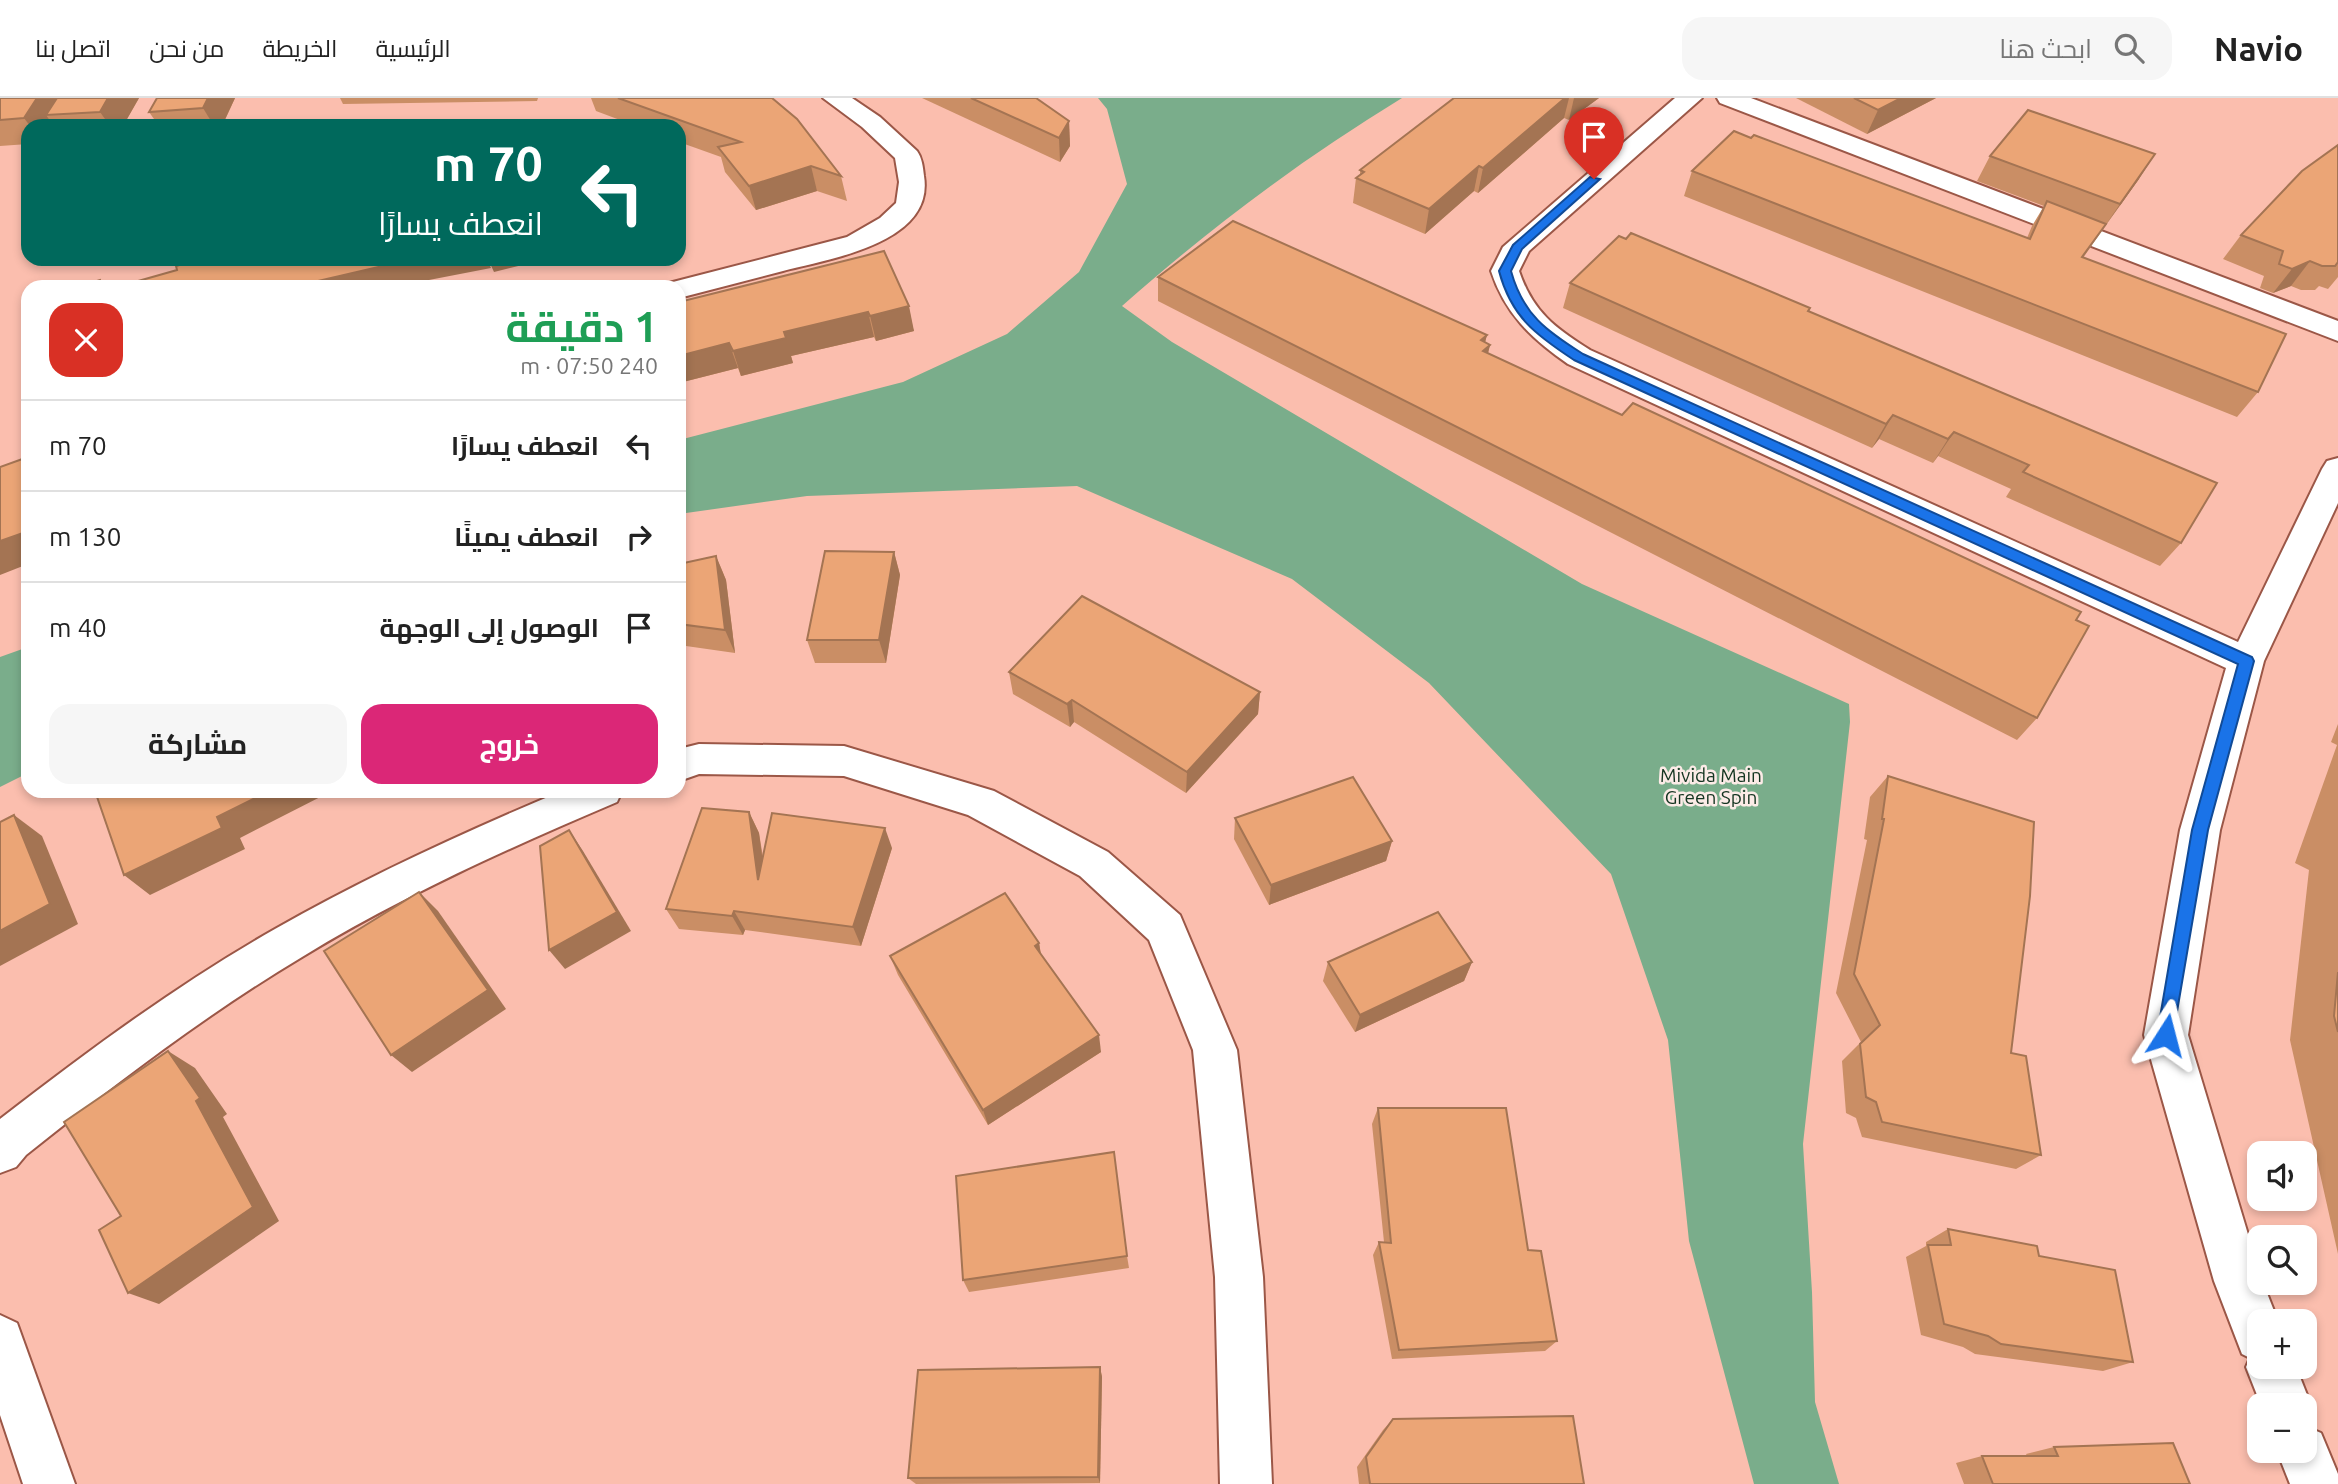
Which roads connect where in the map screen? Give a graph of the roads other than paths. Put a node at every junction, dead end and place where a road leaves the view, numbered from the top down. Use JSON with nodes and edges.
{"nodes":[{"id":1,"x":835,"y":98,"type":"edge"},
{"id":2,"x":1690,"y":98,"type":"edge"},
{"id":3,"x":1729,"y":98,"type":"edge"},
{"id":4,"x":686,"y":287,"type":"edge"},
{"id":5,"x":2338,"y":332,"type":"edge"},
{"id":6,"x":2338,"y":470,"type":"edge"},
{"id":7,"x":2246,"y":661,"type":"junction"},
{"id":8,"x":686,"y":763,"type":"edge"},
{"id":9,"x":586,"y":798,"type":"edge"},
{"id":10,"x":0,"y":1151,"type":"edge"},
{"id":11,"x":2248,"y":1309,"type":"edge"},
{"id":12,"x":0,"y":1340,"type":"edge"},
{"id":13,"x":2308,"y":1463,"type":"edge"},
{"id":14,"x":49,"y":1484,"type":"edge"},
{"id":15,"x":1246,"y":1484,"type":"edge"},
{"id":16,"x":2316,"y":1484,"type":"edge"}],
"edges":[{"from":1,"to":4,"type":"street"},
{"from":2,"to":7,"type":"street"},
{"from":3,"to":5,"type":"street"},
{"from":6,"to":7,"type":"street"},
{"from":7,"to":11,"type":"street"},
{"from":8,"to":15,"type":"street"},
{"from":9,"to":10,"type":"street"},
{"from":12,"to":14,"type":"street"},
{"from":13,"to":16,"type":"street"}]}
